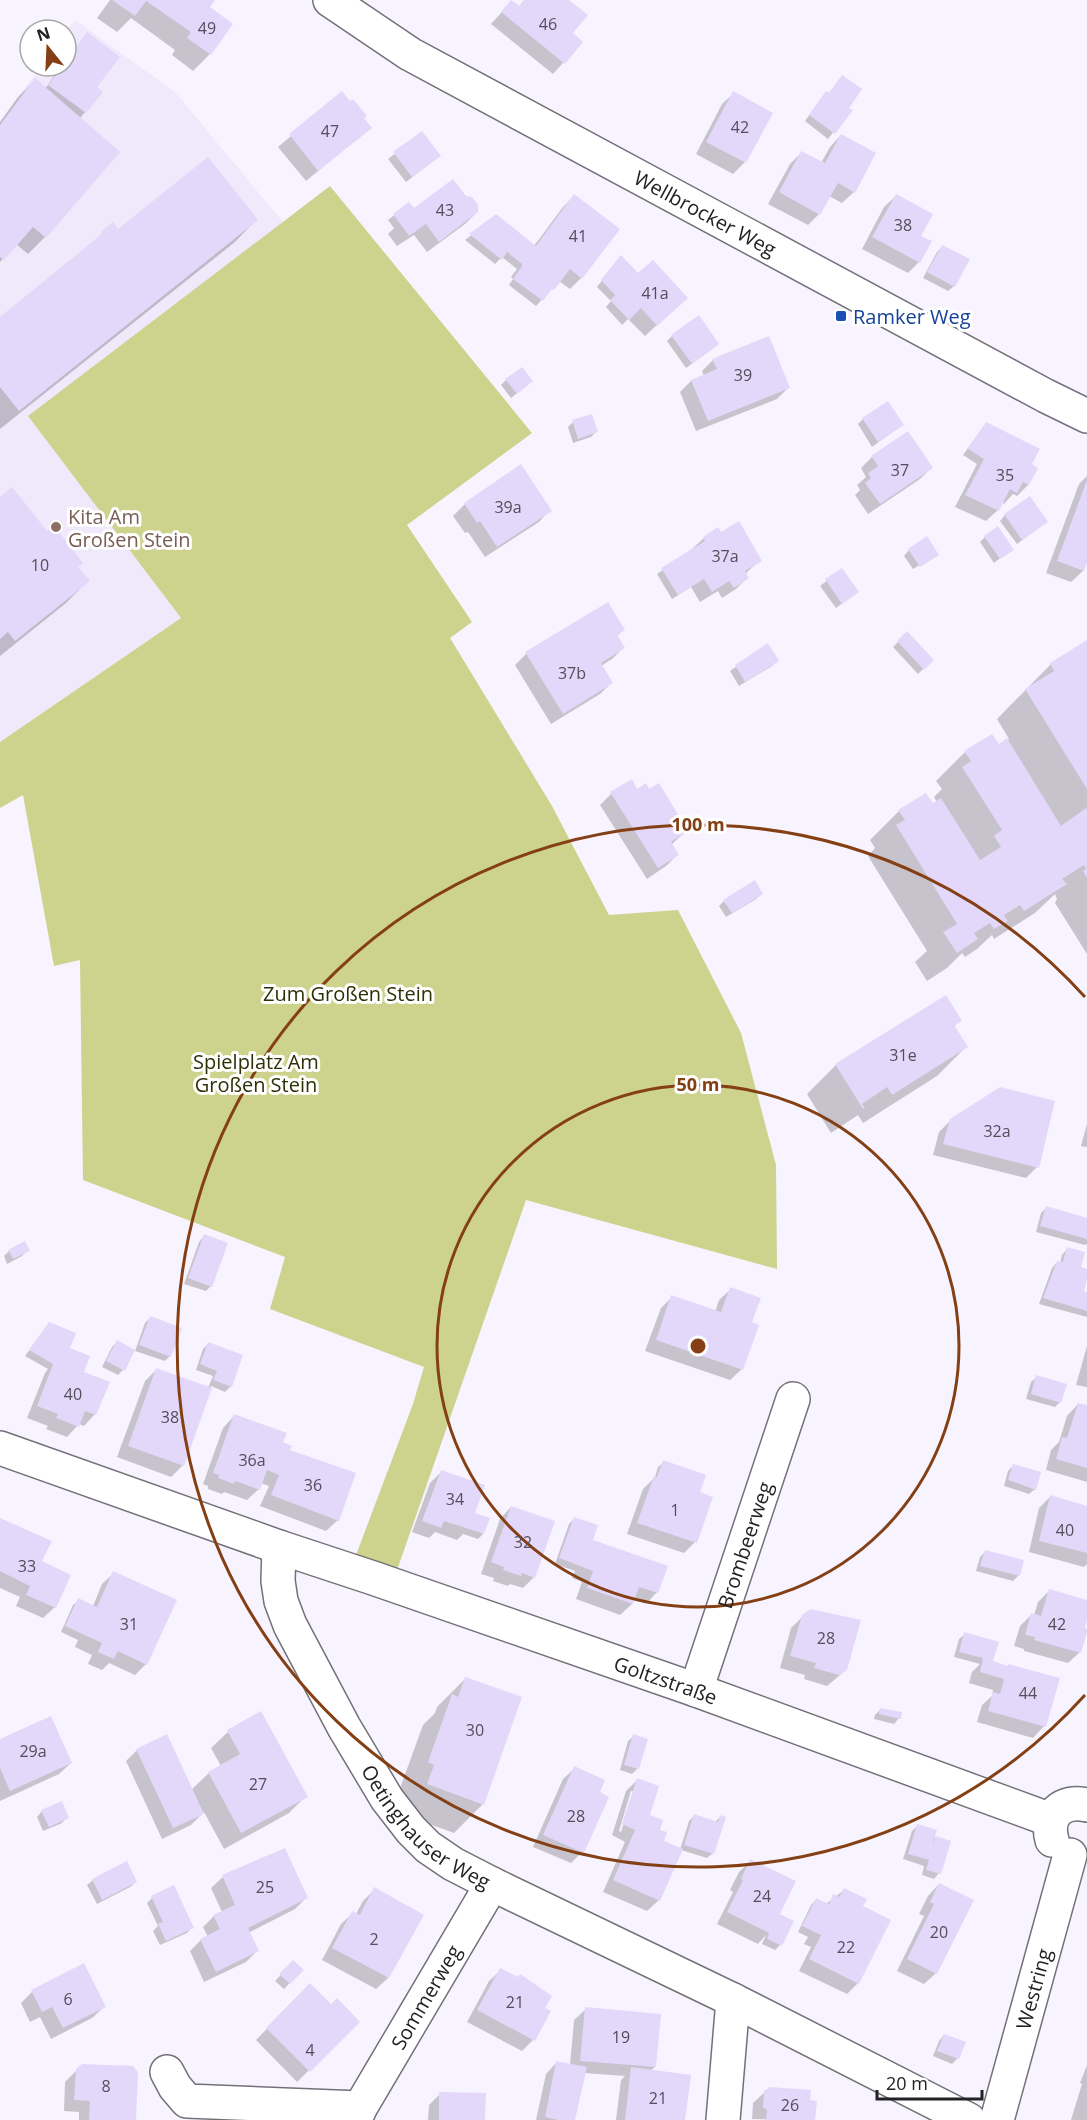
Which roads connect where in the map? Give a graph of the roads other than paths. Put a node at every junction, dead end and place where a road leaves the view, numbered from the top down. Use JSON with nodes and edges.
{"nodes":[{"id":1,"x":330,"y":0,"type":"edge"},
{"id":2,"x":1087,"y":416,"type":"edge"},
{"id":3,"x":793,"y":1399,"type":"dead end"},
{"id":4,"x":0,"y":1448,"type":"edge"},
{"id":5,"x":279,"y":1547,"type":"junction"},
{"id":6,"x":696,"y":1690,"type":"junction"},
{"id":7,"x":1087,"y":1805,"type":"edge"},
{"id":8,"x":1051,"y":1820,"type":"junction"},
{"id":9,"x":1078,"y":1854,"type":"edge"},
{"id":10,"x":492,"y":1884,"type":"junction"},
{"id":11,"x":733,"y":2000,"type":"junction"},
{"id":12,"x":167,"y":2072,"type":"dead end"},
{"id":13,"x":357,"y":2114,"type":"edge"},
{"id":14,"x":723,"y":2120,"type":"edge"},
{"id":15,"x":969,"y":2120,"type":"edge"},
{"id":16,"x":997,"y":2120,"type":"edge"}],
"edges":[{"from":1,"to":2,"type":"street","name":"Wellbrocker Weg"},
{"from":3,"to":6,"type":"street","name":"Brombeerweg"},
{"from":4,"to":5,"type":"street"},
{"from":5,"to":6,"type":"street","name":"Goltzstraße"},
{"from":5,"to":10,"type":"street","name":"Oetinghauser Weg"},
{"from":6,"to":8,"type":"street","name":"Goltzstraße"},
{"from":7,"to":8,"type":"street"},
{"from":8,"to":9,"type":"street"},
{"from":9,"to":16,"type":"street","name":"Westring"},
{"from":10,"to":11,"type":"street","name":"Oetinghauser Weg"},
{"from":10,"to":13,"type":"street","name":"Sommerweg"},
{"from":11,"to":14,"type":"street"},
{"from":11,"to":15,"type":"street","name":"Oetinghauser Weg"},
{"from":12,"to":13,"type":"street","name":"Sommerweg"}]}
